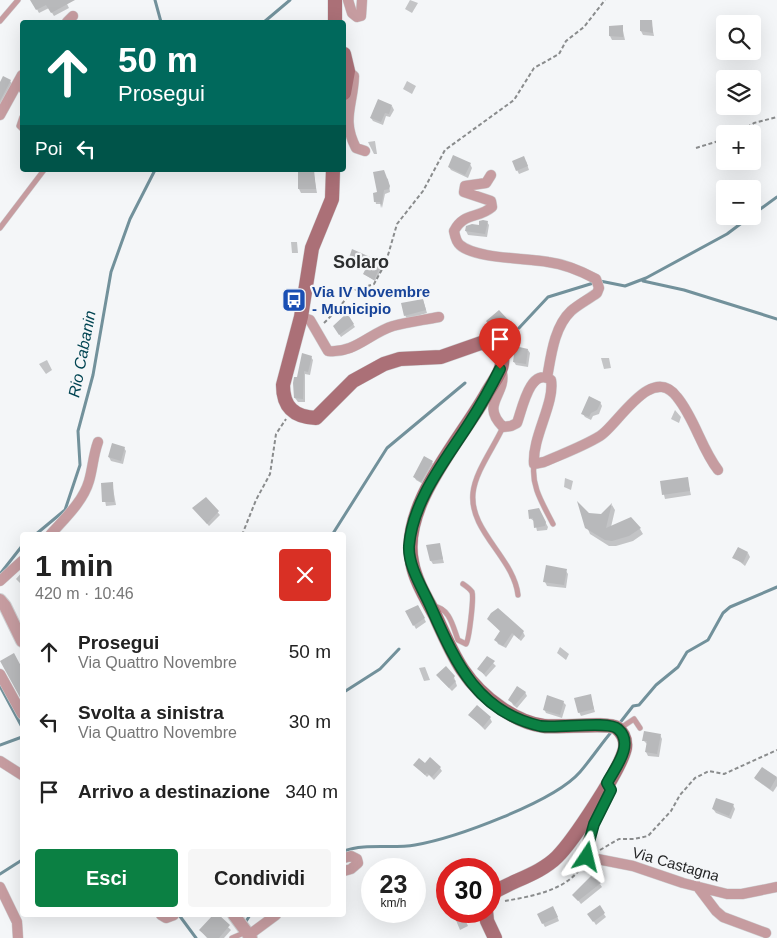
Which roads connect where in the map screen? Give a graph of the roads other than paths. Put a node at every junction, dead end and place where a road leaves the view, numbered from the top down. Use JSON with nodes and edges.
{"nodes":[{"id":1,"x":18,"y":0,"type":"edge"},
{"id":2,"x":335,"y":0,"type":"edge"},
{"id":3,"x":348,"y":0,"type":"edge"},
{"id":4,"x":362,"y":0,"type":"edge"},
{"id":5,"x":334,"y":20,"type":"edge"},
{"id":6,"x":0,"y":21,"type":"edge"},
{"id":7,"x":346,"y":62,"type":"edge"},
{"id":8,"x":348,"y":71,"type":"junction"},
{"id":9,"x":346,"y":82,"type":"edge"},
{"id":10,"x":20,"y":88,"type":"edge"},
{"id":11,"x":0,"y":116,"type":"edge"},
{"id":12,"x":365,"y":150,"type":"dead end"},
{"id":13,"x":42,"y":172,"type":"edge"},
{"id":14,"x":333,"y":172,"type":"edge"},
{"id":15,"x":491,"y":175,"type":"dead end"},
{"id":16,"x":0,"y":228,"type":"edge"},
{"id":17,"x":301,"y":317,"type":"junction"},
{"id":18,"x":439,"y":317,"type":"dead end"},
{"id":19,"x":500,"y":369,"type":"junction"},
{"id":20,"x":547,"y":378,"type":"junction"},
{"id":21,"x":503,"y":426,"type":"junction"},
{"id":22,"x":98,"y":442,"type":"dead end"},
{"id":23,"x":534,"y":464,"type":"junction"},
{"id":24,"x":718,"y":470,"type":"dead end"},
{"id":25,"x":553,"y":524,"type":"dead end"},
{"id":26,"x":53,"y":532,"type":"edge"},
{"id":27,"x":20,"y":563,"type":"edge"},
{"id":28,"x":0,"y":581,"type":"edge"},
{"id":29,"x":463,"y":584,"type":"dead end"},
{"id":30,"x":518,"y":595,"type":"dead end"},
{"id":31,"x":2,"y":606,"type":"edge"},
{"id":32,"x":430,"y":606,"type":"junction"},
{"id":33,"x":20,"y":638,"type":"edge"},
{"id":34,"x":0,"y":674,"type":"edge"},
{"id":35,"x":20,"y":710,"type":"edge"},
{"id":36,"x":614,"y":727,"type":"junction"},
{"id":37,"x":640,"y":728,"type":"dead end"},
{"id":38,"x":0,"y":761,"type":"edge"},
{"id":39,"x":20,"y":773,"type":"edge"},
{"id":40,"x":607,"y":783,"type":"junction"},
{"id":41,"x":346,"y":857,"type":"edge"},
{"id":42,"x":346,"y":870,"type":"edge"},
{"id":43,"x":697,"y":886,"type":"junction"},
{"id":44,"x":0,"y":887,"type":"edge"},
{"id":45,"x":777,"y":887,"type":"edge"},
{"id":46,"x":501,"y":888,"type":"edge"},
{"id":47,"x":236,"y":917,"type":"edge"},
{"id":48,"x":273,"y":917,"type":"edge"},
{"id":49,"x":488,"y":923,"type":"edge"},
{"id":50,"x":766,"y":933,"type":"dead end"},
{"id":51,"x":249,"y":935,"type":"edge"},
{"id":52,"x":18,"y":938,"type":"edge"},
{"id":53,"x":232,"y":938,"type":"edge"},
{"id":54,"x":495,"y":938,"type":"edge"}],
"edges":[{"from":1,"to":6,"type":"lane"},
{"from":2,"to":5,"type":"main road"},
{"from":3,"to":4,"type":"street"},
{"from":7,"to":8,"type":"main road"},
{"from":8,"to":9,"type":"main road"},
{"from":8,"to":12,"type":"street"},
{"from":10,"to":11,"type":"street"},
{"from":13,"to":16,"type":"lane"},
{"from":14,"to":17,"type":"main road"},
{"from":15,"to":20,"type":"street"},
{"from":17,"to":18,"type":"street"},
{"from":17,"to":19,"type":"main road"},
{"from":19,"to":21,"type":"street"},
{"from":19,"to":32,"type":"main road"},
{"from":20,"to":21,"type":"street"},
{"from":20,"to":23,"type":"street"},
{"from":21,"to":30,"type":"lane"},
{"from":22,"to":26,"type":"street"},
{"from":23,"to":24,"type":"street"},
{"from":23,"to":25,"type":"lane"},
{"from":27,"to":28,"type":"street"},
{"from":29,"to":32,"type":"lane"},
{"from":31,"to":33,"type":"street"},
{"from":32,"to":36,"type":"main road"},
{"from":34,"to":35,"type":"street"},
{"from":36,"to":37,"type":"lane"},
{"from":36,"to":40,"type":"main road"},
{"from":38,"to":39,"type":"street"},
{"from":40,"to":43,"type":"street","name":"Via Castagna"},
{"from":40,"to":46,"type":"main road"},
{"from":41,"to":42,"type":"street"},
{"from":43,"to":45,"type":"street","name":"Via Castagna"},
{"from":43,"to":50,"type":"street"},
{"from":44,"to":52,"type":"street"},
{"from":47,"to":51,"type":"street"},
{"from":48,"to":51,"type":"street"},
{"from":49,"to":54,"type":"main road"},
{"from":51,"to":53,"type":"lane"}]}
